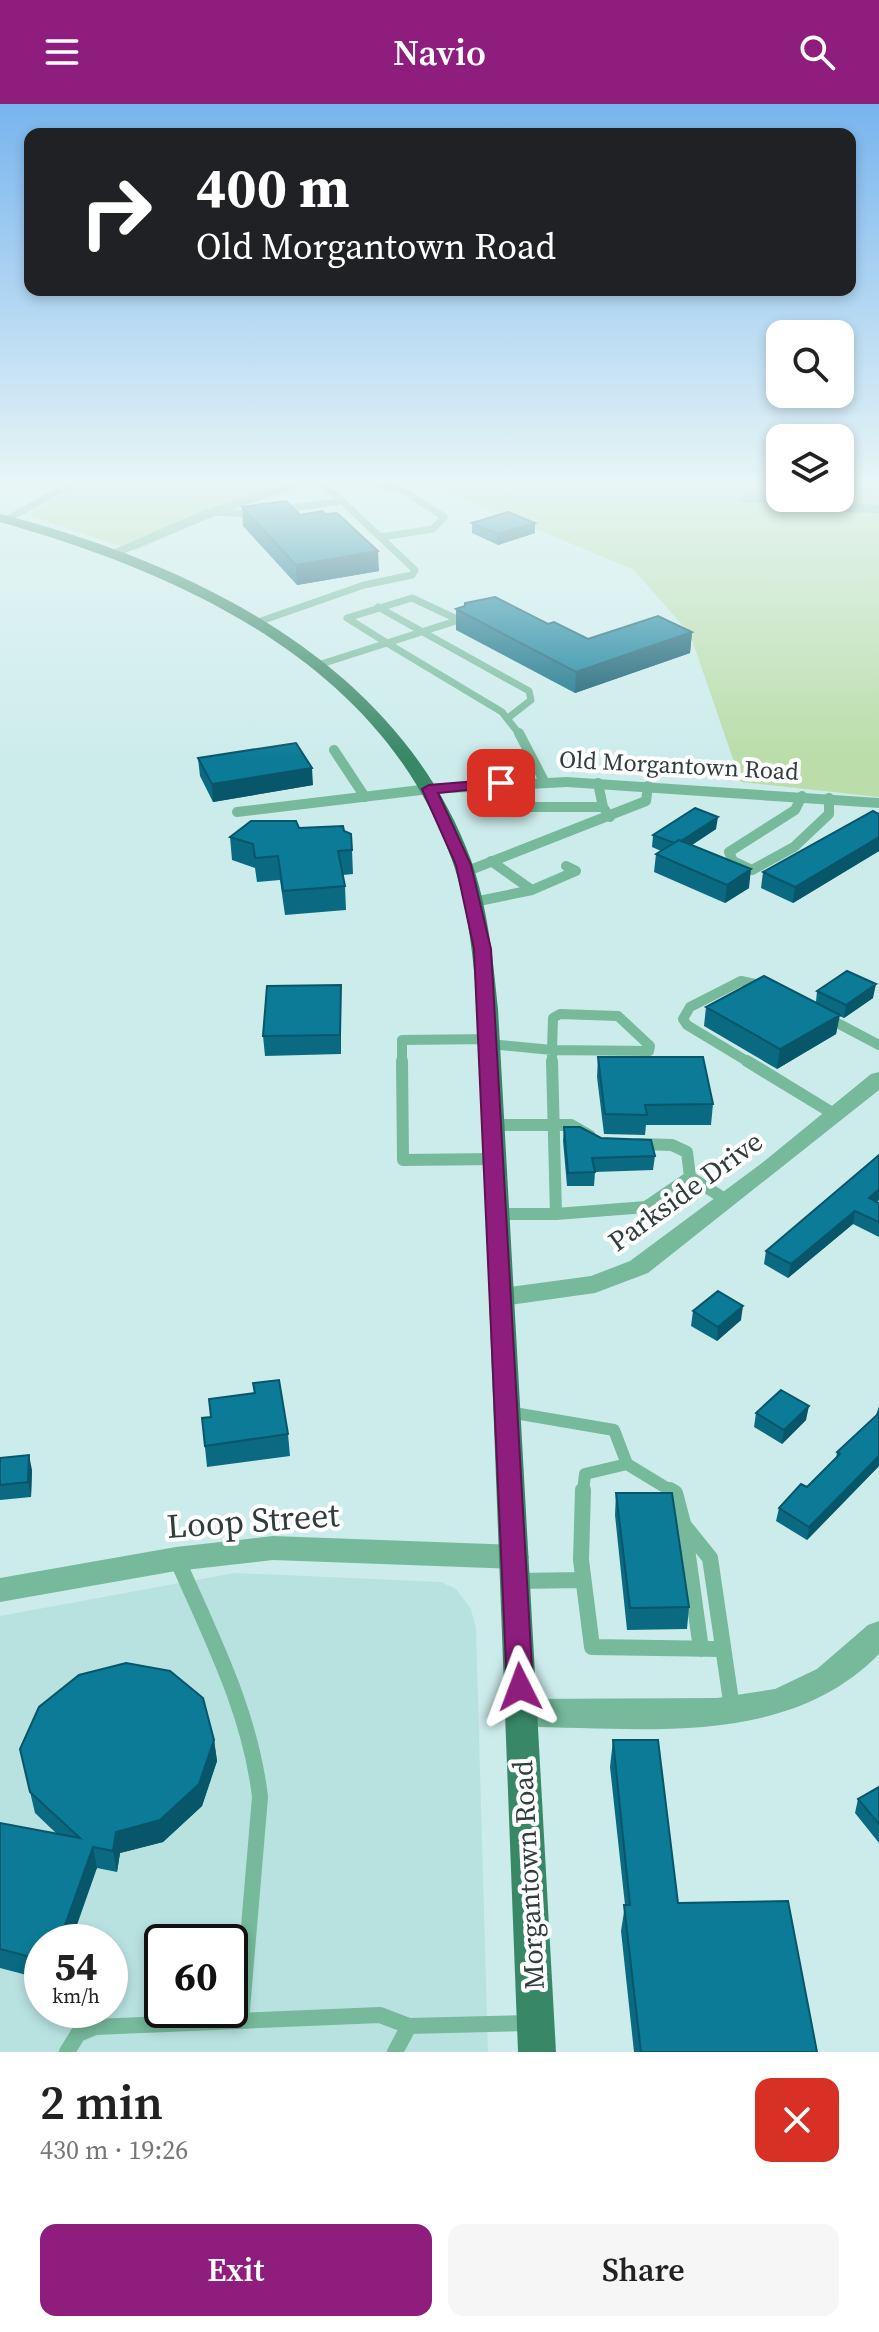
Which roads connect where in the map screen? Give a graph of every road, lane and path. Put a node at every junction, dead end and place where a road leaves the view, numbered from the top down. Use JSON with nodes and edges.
{"nodes":[{"id":1,"x":167,"y":575,"type":"edge"},
{"id":2,"x":412,"y":575,"type":"edge"},
{"id":3,"x":378,"y":607,"type":"junction"},
{"id":4,"x":258,"y":622,"type":"junction"},
{"id":5,"x":423,"y":632,"type":"junction"},
{"id":6,"x":388,"y":644,"type":"junction"},
{"id":7,"x":318,"y":665,"type":"junction"},
{"id":8,"x":508,"y":718,"type":"junction"},
{"id":9,"x":334,"y":750,"type":"dead end"},
{"id":10,"x":544,"y":781,"type":"junction"},
{"id":11,"x":598,"y":783,"type":"junction"},
{"id":12,"x":648,"y":786,"type":"junction"},
{"id":13,"x":429,"y":789,"type":"junction"},
{"id":14,"x":802,"y":796,"type":"junction"},
{"id":15,"x":365,"y":797,"type":"junction"},
{"id":16,"x":829,"y":798,"type":"junction"},
{"id":17,"x":879,"y":803,"type":"edge"},
{"id":18,"x":501,"y":807,"type":"dead end"},
{"id":19,"x":603,"y":807,"type":"junction"},
{"id":20,"x":237,"y":812,"type":"dead end"},
{"id":21,"x":610,"y":817,"type":"junction"},
{"id":22,"x":491,"y":861,"type":"junction"},
{"id":23,"x":566,"y":866,"type":"dead end"},
{"id":24,"x":465,"y":872,"type":"junction"},
{"id":25,"x":532,"y":890,"type":"junction"},
{"id":26,"x":474,"y":902,"type":"junction"},
{"id":27,"x":778,"y":992,"type":"edge"},
{"id":28,"x":816,"y":1012,"type":"edge"},
{"id":29,"x":490,"y":1041,"type":"junction"},
{"id":30,"x":879,"y":1045,"type":"edge"},
{"id":31,"x":552,"y":1050,"type":"junction"},
{"id":32,"x":879,"y":1079,"type":"edge"},
{"id":33,"x":834,"y":1114,"type":"junction"},
{"id":34,"x":494,"y":1125,"type":"junction"},
{"id":35,"x":554,"y":1125,"type":"junction"},
{"id":36,"x":600,"y":1143,"type":"edge"},
{"id":37,"x":625,"y":1144,"type":"edge"},
{"id":38,"x":495,"y":1159,"type":"junction"},
{"id":39,"x":690,"y":1177,"type":"junction"},
{"id":40,"x":728,"y":1201,"type":"junction"},
{"id":41,"x":498,"y":1214,"type":"junction"},
{"id":42,"x":556,"y":1214,"type":"junction"},
{"id":43,"x":502,"y":1297,"type":"junction"},
{"id":44,"x":507,"y":1412,"type":"junction"},
{"id":45,"x":627,"y":1464,"type":"junction"},
{"id":46,"x":684,"y":1527,"type":"junction"},
{"id":47,"x":176,"y":1559,"type":"junction"},
{"id":48,"x":514,"y":1569,"type":"junction"},
{"id":49,"x":581,"y":1580,"type":"junction"},
{"id":50,"x":0,"y":1590,"type":"edge"},
{"id":51,"x":879,"y":1634,"type":"edge"},
{"id":52,"x":701,"y":1649,"type":"junction"},
{"id":53,"x":722,"y":1649,"type":"junction"},
{"id":54,"x":521,"y":1713,"type":"junction"},
{"id":55,"x":733,"y":1713,"type":"junction"},
{"id":56,"x":248,"y":1938,"type":"edge"},
{"id":57,"x":248,"y":2021,"type":"edge"},
{"id":58,"x":144,"y":2025,"type":"edge"},
{"id":59,"x":409,"y":2026,"type":"junction"},
{"id":60,"x":536,"y":2038,"type":"edge"},
{"id":61,"x":67,"y":2052,"type":"edge"},
{"id":62,"x":395,"y":2052,"type":"edge"}],
"edges":[{"from":1,"to":4,"type":"main road","name":"Morgantown Road"},
{"from":2,"to":4,"type":"lane"},
{"from":3,"to":5,"type":"lane"},
{"from":3,"to":5,"type":"lane"},
{"from":3,"to":6,"type":"lane"},
{"from":4,"to":7,"type":"main road","name":"Morgantown Road"},
{"from":5,"to":6,"type":"lane"},
{"from":5,"to":8,"type":"lane"},
{"from":6,"to":7,"type":"lane"},
{"from":6,"to":8,"type":"lane"},
{"from":7,"to":13,"type":"main road","name":"Morgantown Road"},
{"from":8,"to":10,"type":"lane"},
{"from":9,"to":15,"type":"lane"},
{"from":10,"to":11,"type":"street","name":"Old Morgantown Road"},
{"from":10,"to":13,"type":"street","name":"Old Morgantown Road"},
{"from":11,"to":12,"type":"street","name":"Old Morgantown Road"},
{"from":11,"to":19,"type":"lane"},
{"from":12,"to":14,"type":"street","name":"Old Morgantown Road"},
{"from":12,"to":21,"type":"lane"},
{"from":13,"to":15,"type":"lane"},
{"from":13,"to":24,"type":"main road","name":"Morgantown Road"},
{"from":14,"to":16,"type":"street","name":"Old Morgantown Road"},
{"from":14,"to":16,"type":"lane"},
{"from":15,"to":20,"type":"lane"},
{"from":16,"to":17,"type":"street","name":"Old Morgantown Road"},
{"from":18,"to":19,"type":"lane"},
{"from":19,"to":21,"type":"lane"},
{"from":21,"to":22,"type":"lane"},
{"from":22,"to":24,"type":"lane"},
{"from":22,"to":25,"type":"lane"},
{"from":23,"to":25,"type":"lane"},
{"from":24,"to":26,"type":"main road","name":"Morgantown Road"},
{"from":25,"to":26,"type":"lane"},
{"from":26,"to":29,"type":"main road","name":"Morgantown Road"},
{"from":27,"to":33,"type":"lane"},
{"from":28,"to":30,"type":"lane"},
{"from":29,"to":31,"type":"lane"},
{"from":29,"to":34,"type":"main road","name":"Morgantown Road"},
{"from":29,"to":38,"type":"lane"},
{"from":31,"to":31,"type":"lane"},
{"from":31,"to":35,"type":"lane"},
{"from":32,"to":33,"type":"street","name":"Parkside Drive"},
{"from":33,"to":40,"type":"street","name":"Parkside Drive"},
{"from":34,"to":35,"type":"lane"},
{"from":34,"to":38,"type":"main road","name":"Morgantown Road"},
{"from":35,"to":36,"type":"lane"},
{"from":35,"to":42,"type":"lane"},
{"from":37,"to":39,"type":"lane"},
{"from":38,"to":41,"type":"main road","name":"Morgantown Road"},
{"from":39,"to":40,"type":"lane"},
{"from":39,"to":42,"type":"lane"},
{"from":40,"to":43,"type":"street","name":"Parkside Drive"},
{"from":41,"to":42,"type":"lane"},
{"from":41,"to":43,"type":"main road","name":"Morgantown Road"},
{"from":43,"to":44,"type":"main road","name":"Morgantown Road"},
{"from":44,"to":45,"type":"lane"},
{"from":44,"to":48,"type":"main road","name":"Morgantown Road"},
{"from":45,"to":46,"type":"lane"},
{"from":45,"to":49,"type":"lane"},
{"from":46,"to":52,"type":"lane"},
{"from":46,"to":53,"type":"lane"},
{"from":47,"to":48,"type":"street","name":"Loop Street"},
{"from":47,"to":50,"type":"street","name":"Loop Street"},
{"from":47,"to":56,"type":"lane"},
{"from":48,"to":49,"type":"lane"},
{"from":48,"to":54,"type":"main road","name":"Morgantown Road"},
{"from":49,"to":52,"type":"lane"},
{"from":51,"to":55,"type":"street"},
{"from":52,"to":53,"type":"lane"},
{"from":53,"to":55,"type":"lane"},
{"from":54,"to":55,"type":"street"},
{"from":54,"to":60,"type":"main road","name":"Morgantown Road"},
{"from":57,"to":59,"type":"lane"},
{"from":58,"to":61,"type":"lane"},
{"from":59,"to":60,"type":"lane"},
{"from":59,"to":62,"type":"lane"}]}
